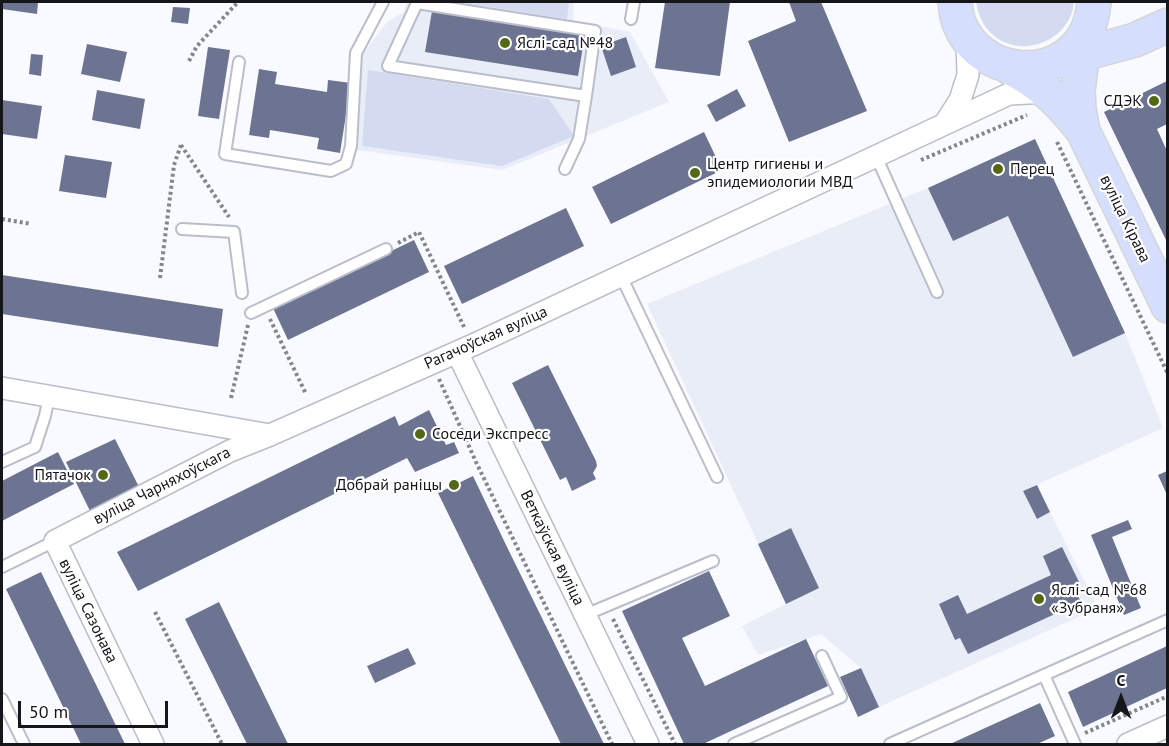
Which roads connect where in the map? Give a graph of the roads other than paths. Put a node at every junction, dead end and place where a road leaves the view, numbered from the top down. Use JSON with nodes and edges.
{"nodes":[{"id":1,"x":383,"y":2,"type":"edge"},
{"id":2,"x":634,"y":2,"type":"edge"},
{"id":3,"x":955,"y":2,"type":"edge"},
{"id":4,"x":1094,"y":2,"type":"edge"},
{"id":5,"x":631,"y":19,"type":"dead end"},
{"id":6,"x":1167,"y":25,"type":"edge"},
{"id":7,"x":967,"y":39,"type":"junction"},
{"id":8,"x":1135,"y":40,"type":"junction"},
{"id":9,"x":239,"y":62,"type":"dead end"},
{"id":10,"x":1060,"y":71,"type":"junction"},
{"id":11,"x":1009,"y":80,"type":"junction"},
{"id":12,"x":586,"y":96,"type":"junction"},
{"id":13,"x":946,"y":122,"type":"junction"},
{"id":14,"x":1072,"y":127,"type":"junction"},
{"id":15,"x":876,"y":156,"type":"junction"},
{"id":16,"x":565,"y":169,"type":"dead end"},
{"id":17,"x":182,"y":229,"type":"dead end"},
{"id":18,"x":386,"y":249,"type":"road end"},
{"id":19,"x":621,"y":276,"type":"junction"},
{"id":20,"x":937,"y":292,"type":"dead end"},
{"id":21,"x":242,"y":293,"type":"dead end"},
{"id":22,"x":1167,"y":306,"type":"edge"},
{"id":23,"x":251,"y":313,"type":"road end"},
{"id":24,"x":457,"y":352,"type":"junction"},
{"id":25,"x":2,"y":388,"type":"edge"},
{"id":26,"x":49,"y":396,"type":"junction"},
{"id":27,"x":270,"y":435,"type":"junction"},
{"id":28,"x":2,"y":462,"type":"edge"},
{"id":29,"x":717,"y":477,"type":"dead end"},
{"id":30,"x":56,"y":541,"type":"junction"},
{"id":31,"x":713,"y":561,"type":"dead end"},
{"id":32,"x":2,"y":567,"type":"edge"},
{"id":33,"x":585,"y":615,"type":"junction"},
{"id":34,"x":1167,"y":620,"type":"edge"},
{"id":35,"x":822,"y":656,"type":"dead end"},
{"id":36,"x":1044,"y":675,"type":"junction"},
{"id":37,"x":2,"y":699,"type":"edge"},
{"id":38,"x":1167,"y":726,"type":"edge"},
{"id":39,"x":1074,"y":742,"type":"edge"},
{"id":40,"x":24,"y":744,"type":"edge"},
{"id":41,"x":153,"y":744,"type":"edge"},
{"id":42,"x":648,"y":744,"type":"edge"},
{"id":43,"x":734,"y":744,"type":"edge"},
{"id":44,"x":890,"y":744,"type":"edge"},
{"id":45,"x":1128,"y":744,"type":"edge"}],
"edges":[{"from":1,"to":9,"type":"lane"},
{"from":2,"to":5,"type":"lane"},
{"from":3,"to":7,"type":"main road"},
{"from":4,"to":10,"type":"main road"},
{"from":6,"to":8,"type":"main road"},
{"from":7,"to":11,"type":"main road"},
{"from":7,"to":13,"type":"street"},
{"from":8,"to":10,"type":"main road"},
{"from":8,"to":14,"type":"main road"},
{"from":10,"to":11,"type":"main road"},
{"from":10,"to":14,"type":"main road","name":"вуліца Кірава"},
{"from":10,"to":14,"type":"main road","name":"вуліца Кірава"},
{"from":11,"to":13,"type":"street","name":"Рагачоўская вуліца"},
{"from":12,"to":12,"type":"lane"},
{"from":12,"to":16,"type":"lane"},
{"from":13,"to":15,"type":"street","name":"Рагачоўская вуліца"},
{"from":14,"to":22,"type":"main road","name":"вуліца Кірава"},
{"from":15,"to":19,"type":"street","name":"Рагачоўская вуліца"},
{"from":15,"to":20,"type":"lane"},
{"from":17,"to":21,"type":"lane"},
{"from":18,"to":23,"type":"lane"},
{"from":19,"to":24,"type":"street","name":"Рагачоўская вуліца"},
{"from":19,"to":29,"type":"lane"},
{"from":24,"to":27,"type":"street","name":"Рагачоўская вуліца"},
{"from":24,"to":33,"type":"street","name":"Веткаўская вуліца"},
{"from":25,"to":26,"type":"street"},
{"from":26,"to":27,"type":"street"},
{"from":26,"to":28,"type":"lane"},
{"from":27,"to":30,"type":"street","name":"вуліца Чарняхоўскага"},
{"from":30,"to":32,"type":"lane"},
{"from":30,"to":41,"type":"street","name":"вуліца Сазонава"},
{"from":31,"to":33,"type":"lane"},
{"from":33,"to":42,"type":"street","name":"Веткаўская вуліца"},
{"from":34,"to":36,"type":"lane"},
{"from":35,"to":43,"type":"lane"},
{"from":36,"to":39,"type":"lane"},
{"from":36,"to":44,"type":"lane"},
{"from":37,"to":40,"type":"lane"},
{"from":38,"to":45,"type":"street"}]}
